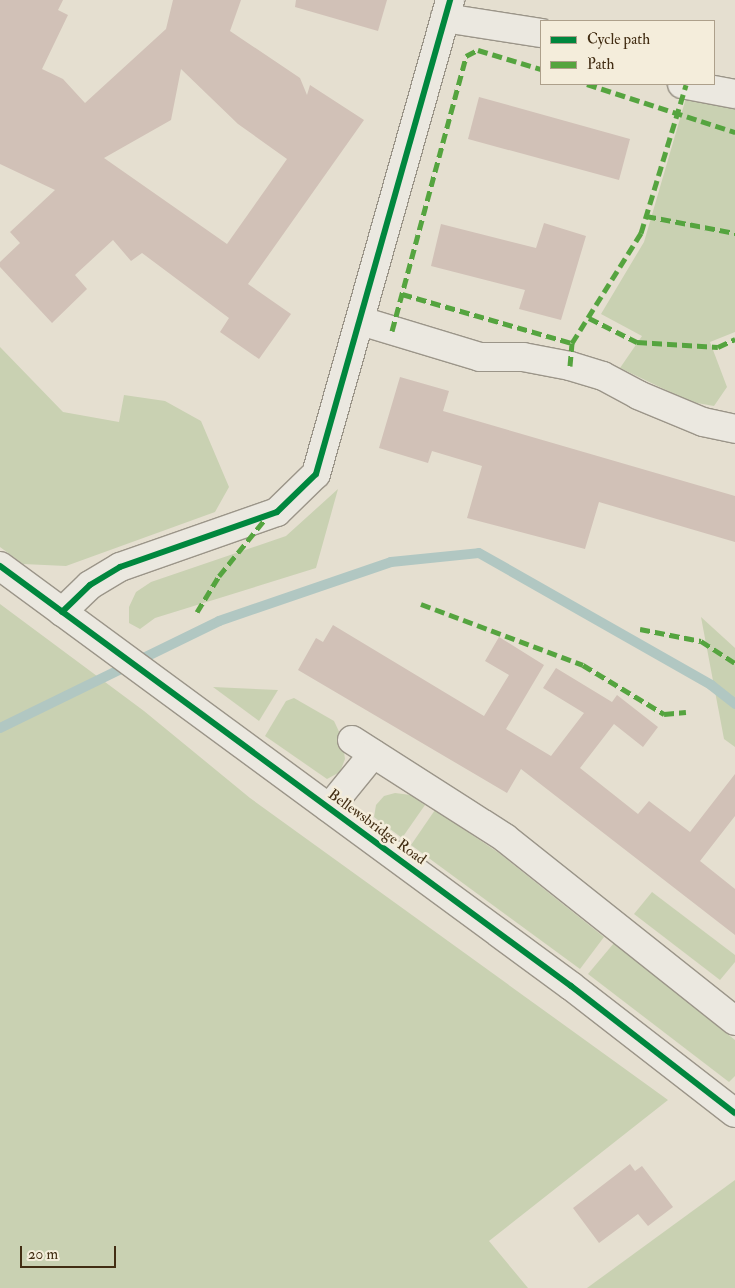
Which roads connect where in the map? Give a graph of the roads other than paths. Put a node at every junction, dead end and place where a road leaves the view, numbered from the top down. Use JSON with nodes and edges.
{"nodes":[{"id":1,"x":448,"y":9,"type":"edge"},
{"id":2,"x":540,"y":33,"type":"edge"},
{"id":3,"x":687,"y":85,"type":"edge"},
{"id":4,"x":735,"y":94,"type":"edge"},
{"id":5,"x":361,"y":321,"type":"junction"},
{"id":6,"x":735,"y":429,"type":"edge"},
{"id":7,"x":0,"y":566,"type":"edge"},
{"id":8,"x":62,"y":612,"type":"junction"},
{"id":9,"x":329,"y":808,"type":"junction"},
{"id":10,"x":735,"y":1021,"type":"edge"},
{"id":11,"x":735,"y":1113,"type":"edge"}],
"edges":[{"from":1,"to":2,"type":"street"},
{"from":1,"to":5,"type":"street"},
{"from":3,"to":4,"type":"street"},
{"from":5,"to":6,"type":"street"},
{"from":5,"to":8,"type":"street"},
{"from":7,"to":8,"type":"street","name":"Bellewsbridge Road"},
{"from":8,"to":9,"type":"street","name":"Bellewsbridge Road"},
{"from":9,"to":10,"type":"street"},
{"from":9,"to":11,"type":"street","name":"Bellewsbridge Road"}]}
